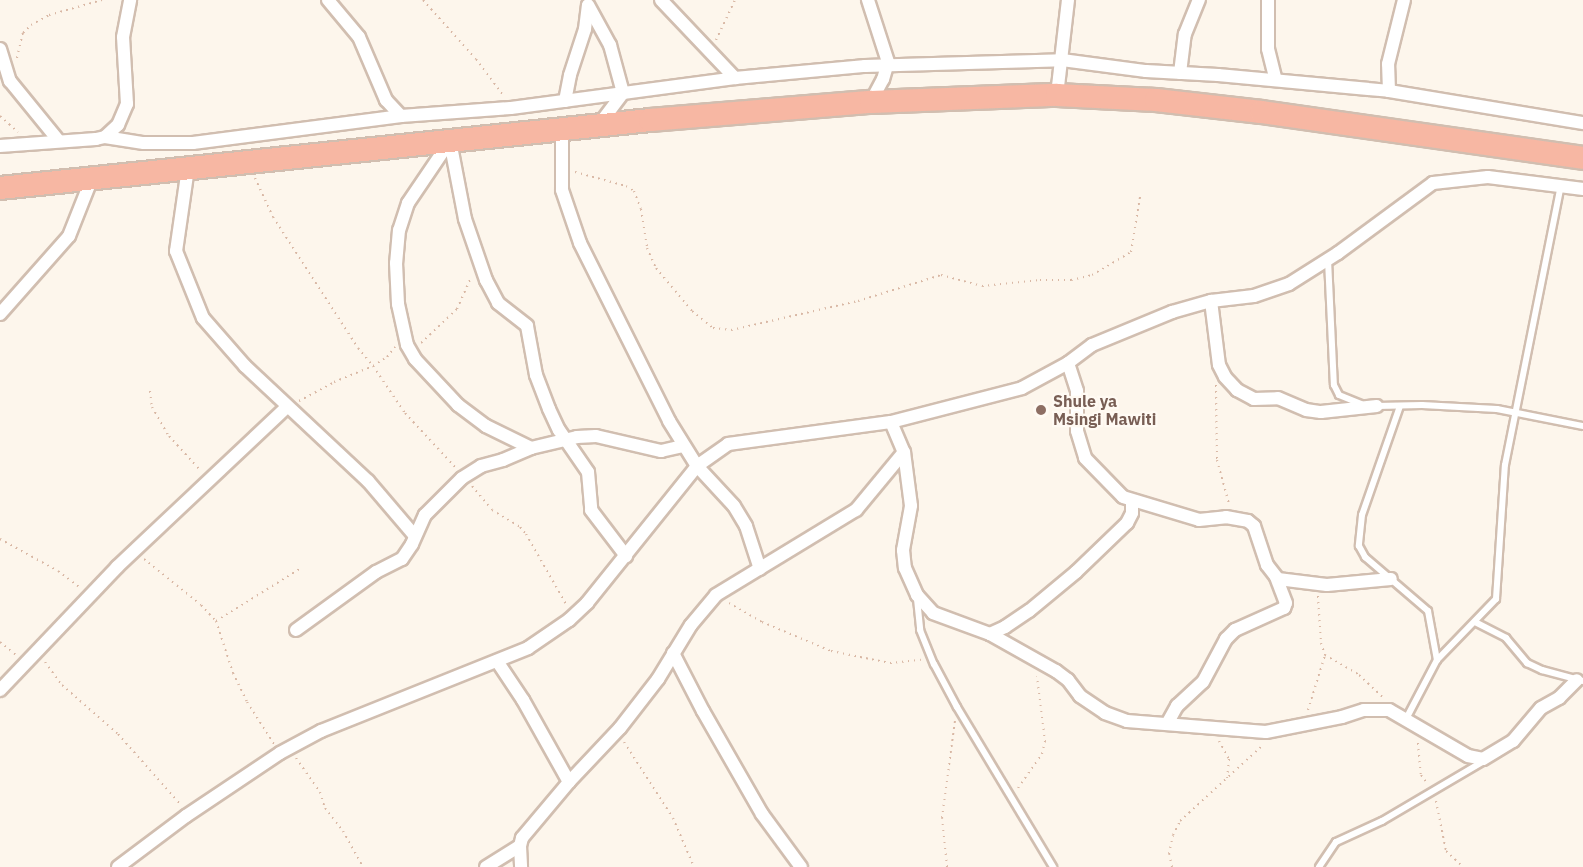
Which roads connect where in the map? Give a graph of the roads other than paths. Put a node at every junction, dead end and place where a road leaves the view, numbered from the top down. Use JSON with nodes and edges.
{"nodes":[{"id":1,"x":130,"y":0,"type":"edge"},
{"id":2,"x":328,"y":0,"type":"edge"},
{"id":3,"x":661,"y":0,"type":"edge"},
{"id":4,"x":868,"y":0,"type":"edge"},
{"id":5,"x":1068,"y":0,"type":"edge"},
{"id":6,"x":1199,"y":0,"type":"edge"},
{"id":7,"x":1268,"y":0,"type":"edge"},
{"id":8,"x":1400,"y":1,"type":"edge"},
{"id":9,"x":588,"y":2,"type":"edge"},
{"id":10,"x":0,"y":49,"type":"edge"},
{"id":11,"x":1062,"y":60,"type":"junction"},
{"id":12,"x":888,"y":66,"type":"junction"},
{"id":13,"x":1180,"y":73,"type":"junction"},
{"id":14,"x":735,"y":78,"type":"junction"},
{"id":15,"x":1276,"y":80,"type":"junction"},
{"id":16,"x":1389,"y":91,"type":"junction"},
{"id":17,"x":623,"y":93,"type":"junction"},
{"id":18,"x":1057,"y":95,"type":"junction"},
{"id":19,"x":565,"y":101,"type":"junction"},
{"id":20,"x":871,"y":102,"type":"junction"},
{"id":21,"x":401,"y":116,"type":"junction"},
{"id":22,"x":1583,"y":123,"type":"edge"},
{"id":23,"x":599,"y":125,"type":"junction"},
{"id":24,"x":562,"y":129,"type":"junction"},
{"id":25,"x":105,"y":137,"type":"junction"},
{"id":26,"x":59,"y":141,"type":"junction"},
{"id":27,"x":450,"y":141,"type":"junction"},
{"id":28,"x":0,"y":146,"type":"edge"},
{"id":29,"x":1583,"y":158,"type":"edge"},
{"id":30,"x":188,"y":168,"type":"junction"},
{"id":31,"x":92,"y":178,"type":"junction"},
{"id":32,"x":1561,"y":186,"type":"junction"},
{"id":33,"x":0,"y":188,"type":"edge"},
{"id":34,"x":1583,"y":189,"type":"edge"},
{"id":35,"x":1328,"y":259,"type":"junction"},
{"id":36,"x":1211,"y":301,"type":"junction"},
{"id":37,"x":0,"y":314,"type":"edge"},
{"id":38,"x":1068,"y":363,"type":"junction"},
{"id":39,"x":1401,"y":405,"type":"junction"},
{"id":40,"x":1377,"y":406,"type":"junction"},
{"id":41,"x":287,"y":407,"type":"junction"},
{"id":42,"x":1517,"y":412,"type":"junction"},
{"id":43,"x":891,"y":422,"type":"junction"},
{"id":44,"x":1583,"y":426,"type":"edge"},
{"id":45,"x":565,"y":440,"type":"junction"},
{"id":46,"x":683,"y":446,"type":"junction"},
{"id":47,"x":531,"y":448,"type":"junction"},
{"id":48,"x":904,"y":452,"type":"junction"},
{"id":49,"x":697,"y":466,"type":"junction"},
{"id":50,"x":1132,"y":501,"type":"junction"},
{"id":51,"x":415,"y":536,"type":"junction"},
{"id":52,"x":626,"y":556,"type":"junction"},
{"id":53,"x":760,"y":569,"type":"junction"},
{"id":54,"x":1276,"y":577,"type":"junction"},
{"id":55,"x":1391,"y":579,"type":"junction"},
{"id":56,"x":917,"y":595,"type":"junction"},
{"id":57,"x":1475,"y":622,"type":"junction"},
{"id":58,"x":296,"y":630,"type":"dead end"},
{"id":59,"x":990,"y":634,"type":"junction"},
{"id":60,"x":673,"y":653,"type":"junction"},
{"id":61,"x":1437,"y":660,"type":"junction"},
{"id":62,"x":497,"y":661,"type":"junction"},
{"id":63,"x":1580,"y":681,"type":"edge"},
{"id":64,"x":0,"y":690,"type":"edge"},
{"id":65,"x":1412,"y":722,"type":"junction"},
{"id":66,"x":1167,"y":724,"type":"junction"},
{"id":67,"x":1488,"y":758,"type":"junction"},
{"id":68,"x":569,"y":782,"type":"junction"},
{"id":69,"x":520,"y":846,"type":"junction"},
{"id":70,"x":118,"y":867,"type":"edge"},
{"id":71,"x":486,"y":867,"type":"edge"},
{"id":72,"x":521,"y":867,"type":"edge"},
{"id":73,"x":801,"y":867,"type":"edge"},
{"id":74,"x":1053,"y":867,"type":"edge"},
{"id":75,"x":1319,"y":867,"type":"edge"}],
"edges":[{"from":1,"to":25,"type":"street"},
{"from":2,"to":21,"type":"street"},
{"from":3,"to":14,"type":"street"},
{"from":4,"to":12,"type":"street"},
{"from":5,"to":11,"type":"street"},
{"from":6,"to":13,"type":"street"},
{"from":7,"to":15,"type":"street"},
{"from":8,"to":16,"type":"street"},
{"from":9,"to":17,"type":"street"},
{"from":9,"to":19,"type":"street"},
{"from":10,"to":26,"type":"street"},
{"from":11,"to":12,"type":"street"},
{"from":11,"to":13,"type":"street"},
{"from":11,"to":18,"type":"street"},
{"from":12,"to":14,"type":"street"},
{"from":12,"to":20,"type":"street"},
{"from":13,"to":15,"type":"street"},
{"from":14,"to":17,"type":"street"},
{"from":15,"to":16,"type":"street"},
{"from":16,"to":22,"type":"street"},
{"from":17,"to":19,"type":"street"},
{"from":17,"to":23,"type":"street"},
{"from":18,"to":20,"type":"highway"},
{"from":18,"to":29,"type":"highway"},
{"from":19,"to":21,"type":"street"},
{"from":20,"to":23,"type":"highway"},
{"from":21,"to":25,"type":"street"},
{"from":23,"to":24,"type":"highway"},
{"from":24,"to":27,"type":"highway"},
{"from":24,"to":46,"type":"street"},
{"from":25,"to":26,"type":"street"},
{"from":26,"to":28,"type":"street"},
{"from":27,"to":30,"type":"highway"},
{"from":27,"to":45,"type":"street"},
{"from":27,"to":47,"type":"street"},
{"from":30,"to":31,"type":"highway"},
{"from":30,"to":41,"type":"street"},
{"from":31,"to":33,"type":"highway"},
{"from":31,"to":37,"type":"street"},
{"from":32,"to":34,"type":"street"},
{"from":32,"to":35,"type":"street"},
{"from":32,"to":42,"type":"lane"},
{"from":35,"to":36,"type":"street"},
{"from":35,"to":40,"type":"lane"},
{"from":36,"to":38,"type":"street"},
{"from":36,"to":40,"type":"street"},
{"from":38,"to":43,"type":"street"},
{"from":38,"to":50,"type":"street"},
{"from":39,"to":40,"type":"lane"},
{"from":39,"to":42,"type":"lane"},
{"from":39,"to":55,"type":"lane"},
{"from":41,"to":51,"type":"street"},
{"from":41,"to":64,"type":"street"},
{"from":42,"to":44,"type":"lane"},
{"from":42,"to":57,"type":"lane"},
{"from":43,"to":48,"type":"street"},
{"from":43,"to":49,"type":"street"},
{"from":45,"to":46,"type":"street"},
{"from":45,"to":47,"type":"street"},
{"from":45,"to":52,"type":"street"},
{"from":46,"to":49,"type":"street"},
{"from":47,"to":51,"type":"street"},
{"from":48,"to":53,"type":"street"},
{"from":48,"to":56,"type":"street"},
{"from":49,"to":52,"type":"street"},
{"from":49,"to":53,"type":"street"},
{"from":50,"to":54,"type":"street"},
{"from":50,"to":59,"type":"street"},
{"from":51,"to":58,"type":"street"},
{"from":52,"to":62,"type":"street"},
{"from":53,"to":60,"type":"street"},
{"from":54,"to":55,"type":"street"},
{"from":54,"to":66,"type":"street"},
{"from":55,"to":61,"type":"lane"},
{"from":56,"to":59,"type":"street"},
{"from":56,"to":74,"type":"lane"},
{"from":57,"to":61,"type":"lane"},
{"from":57,"to":63,"type":"lane"},
{"from":59,"to":66,"type":"street"},
{"from":60,"to":68,"type":"street"},
{"from":60,"to":73,"type":"street"},
{"from":61,"to":65,"type":"lane"},
{"from":62,"to":68,"type":"street"},
{"from":62,"to":70,"type":"street"},
{"from":63,"to":67,"type":"street"},
{"from":65,"to":66,"type":"street"},
{"from":65,"to":67,"type":"street"},
{"from":67,"to":75,"type":"lane"},
{"from":68,"to":69,"type":"street"},
{"from":69,"to":71,"type":"street"},
{"from":69,"to":72,"type":"street"}]}
